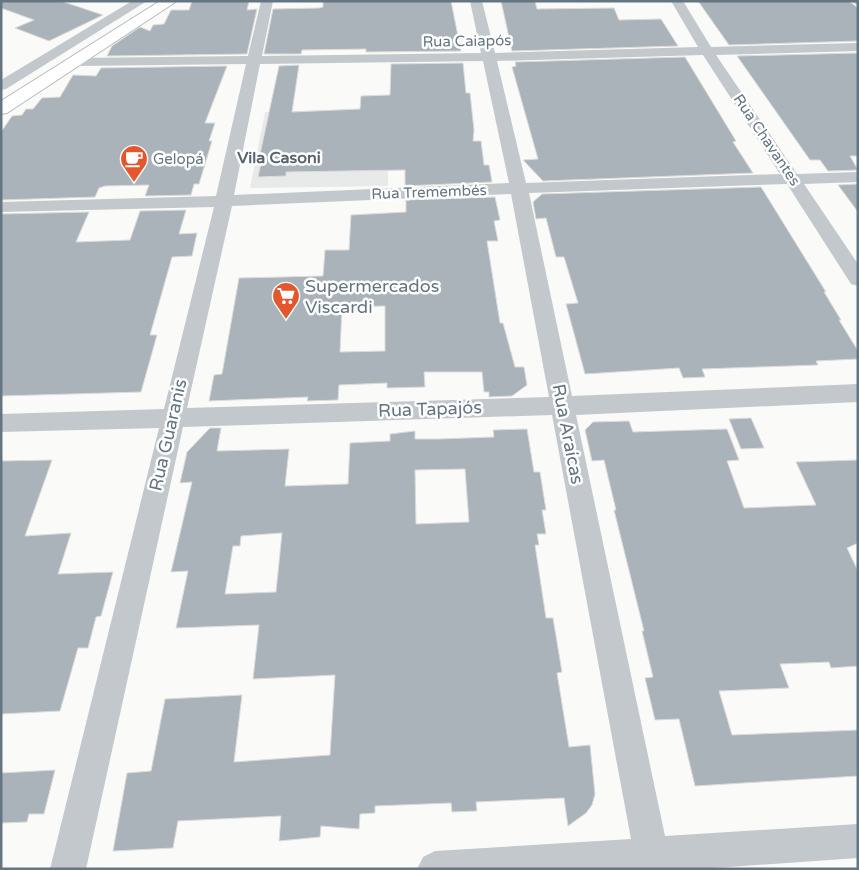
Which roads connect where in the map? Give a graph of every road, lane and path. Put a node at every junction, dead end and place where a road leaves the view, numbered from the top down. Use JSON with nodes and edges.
{"nodes":[{"id":1,"x":115,"y":1,"type":"edge"},
{"id":2,"x":170,"y":1,"type":"edge"},
{"id":3,"x":268,"y":1,"type":"edge"},
{"id":4,"x":476,"y":1,"type":"edge"},
{"id":5,"x":677,"y":1,"type":"edge"},
{"id":6,"x":142,"y":7,"type":"edge"},
{"id":7,"x":858,"y":47,"type":"edge"},
{"id":8,"x":707,"y":51,"type":"junction"},
{"id":9,"x":490,"y":57,"type":"junction"},
{"id":10,"x":255,"y":60,"type":"junction"},
{"id":11,"x":77,"y":62,"type":"junction"},
{"id":12,"x":1,"y":86,"type":"edge"},
{"id":13,"x":1,"y":110,"type":"edge"},
{"id":14,"x":858,"y":178,"type":"edge"},
{"id":15,"x":794,"y":180,"type":"junction"},
{"id":16,"x":520,"y":188,"type":"junction"},
{"id":17,"x":224,"y":201,"type":"junction"},
{"id":18,"x":1,"y":207,"type":"edge"},
{"id":19,"x":858,"y":279,"type":"edge"},
{"id":20,"x":858,"y":393,"type":"edge"},
{"id":21,"x":562,"y":406,"type":"junction"},
{"id":22,"x":172,"y":416,"type":"junction"},
{"id":23,"x":1,"y":423,"type":"edge"},
{"id":24,"x":858,"y":841,"type":"edge"},
{"id":25,"x":653,"y":862,"type":"edge"},
{"id":26,"x":68,"y":869,"type":"edge"},
{"id":27,"x":435,"y":869,"type":"edge"}],
"edges":[{"from":1,"to":6,"type":"street"},
{"from":2,"to":6,"type":"street"},
{"from":3,"to":10,"type":"street","name":"Rua Guaranis"},
{"from":4,"to":9,"type":"street","name":"Rua Araícas"},
{"from":5,"to":8,"type":"street","name":"Rua Chavantes"},
{"from":6,"to":11,"type":"street"},
{"from":6,"to":12,"type":"street"},
{"from":7,"to":8,"type":"street","name":"Rua Caiapós"},
{"from":8,"to":9,"type":"street","name":"Rua Caiapós"},
{"from":8,"to":15,"type":"street","name":"Rua Chavantes"},
{"from":9,"to":10,"type":"street","name":"Rua Caiapós"},
{"from":9,"to":16,"type":"street","name":"Rua Araícas"},
{"from":10,"to":11,"type":"street","name":"Rua Caiapós"},
{"from":10,"to":17,"type":"street","name":"Rua Guaranis"},
{"from":11,"to":13,"type":"street"},
{"from":14,"to":15,"type":"street","name":"Rua Tremembés"},
{"from":15,"to":16,"type":"street","name":"Rua Tremembés"},
{"from":15,"to":19,"type":"street","name":"Rua Chavantes"},
{"from":16,"to":17,"type":"street","name":"Rua Tremembés"},
{"from":16,"to":21,"type":"street","name":"Rua Araícas"},
{"from":17,"to":18,"type":"street","name":"Rua Tremembés"},
{"from":17,"to":22,"type":"street","name":"Rua Guaranis"},
{"from":20,"to":21,"type":"street","name":"Rua Tapajós"},
{"from":21,"to":22,"type":"street","name":"Rua Tapajós"},
{"from":21,"to":25,"type":"street","name":"Rua Araícas"},
{"from":22,"to":23,"type":"street","name":"Rua Tapajós"},
{"from":22,"to":26,"type":"street","name":"Rua Guaranis"},
{"from":24,"to":25,"type":"street"},
{"from":25,"to":27,"type":"street"}]}
